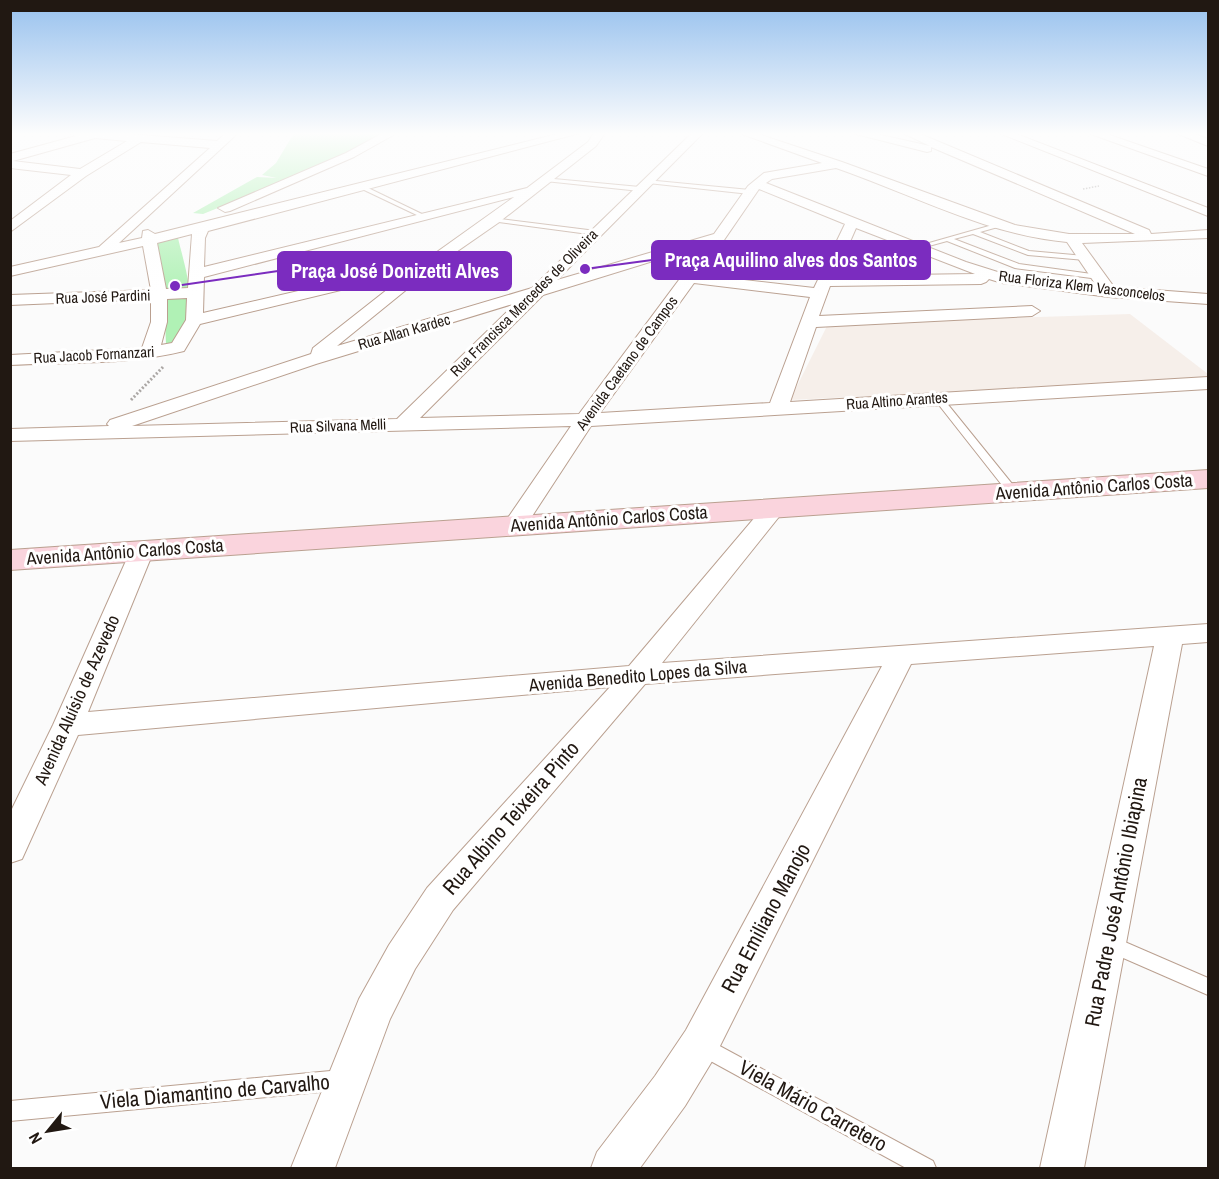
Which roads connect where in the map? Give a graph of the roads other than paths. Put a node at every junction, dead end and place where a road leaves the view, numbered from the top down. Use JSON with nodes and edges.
{"nodes":[{"id":1,"x":64,"y":188,"type":"edge"},
{"id":2,"x":172,"y":188,"type":"edge"},
{"id":3,"x":274,"y":188,"type":"edge"},
{"id":4,"x":358,"y":188,"type":"edge"},
{"id":5,"x":364,"y":188,"type":"edge"},
{"id":6,"x":522,"y":188,"type":"edge"},
{"id":7,"x":534,"y":188,"type":"edge"},
{"id":8,"x":641,"y":188,"type":"edge"},
{"id":9,"x":754,"y":188,"type":"joint"},
{"id":10,"x":904,"y":188,"type":"edge"},
{"id":11,"x":1037,"y":188,"type":"edge"},
{"id":12,"x":1146,"y":188,"type":"edge"},
{"id":13,"x":256,"y":196,"type":"junction"},
{"id":14,"x":313,"y":199,"type":"junction"},
{"id":15,"x":20,"y":206,"type":"dead end"},
{"id":16,"x":39,"y":208,"type":"junction"},
{"id":17,"x":1209,"y":212,"type":"edge"},
{"id":18,"x":423,"y":216,"type":"junction"},
{"id":19,"x":493,"y":220,"type":"junction"},
{"id":20,"x":853,"y":221,"type":"junction"},
{"id":21,"x":197,"y":223,"type":"junction"},
{"id":22,"x":1002,"y":224,"type":"junction"},
{"id":23,"x":10,"y":228,"type":"edge"},
{"id":24,"x":127,"y":228,"type":"junction"},
{"id":25,"x":973,"y":232,"type":"junction"},
{"id":26,"x":596,"y":233,"type":"junction"},
{"id":27,"x":1204,"y":234,"type":"edge"},
{"id":28,"x":146,"y":236,"type":"junction"},
{"id":29,"x":1151,"y":236,"type":"junction"},
{"id":30,"x":718,"y":237,"type":"junction"},
{"id":31,"x":1071,"y":238,"type":"junction"},
{"id":32,"x":947,"y":240,"type":"junction"},
{"id":33,"x":918,"y":247,"type":"junction"},
{"id":34,"x":102,"y":250,"type":"junction"},
{"id":35,"x":657,"y":255,"type":"junction"},
{"id":36,"x":1085,"y":258,"type":"junction"},
{"id":37,"x":428,"y":265,"type":"junction"},
{"id":38,"x":696,"y":269,"type":"junction"},
{"id":39,"x":10,"y":272,"type":"edge"},
{"id":40,"x":196,"y":274,"type":"junction"},
{"id":41,"x":1099,"y":277,"type":"junction"},
{"id":42,"x":1002,"y":278,"type":"junction"},
{"id":43,"x":823,"y":287,"type":"junction"},
{"id":44,"x":1109,"y":292,"type":"junction"},
{"id":45,"x":195,"y":293,"type":"junction"},
{"id":46,"x":533,"y":294,"type":"junction"},
{"id":47,"x":161,"y":295,"type":"junction"},
{"id":48,"x":1209,"y":299,"type":"edge"},
{"id":49,"x":10,"y":300,"type":"edge"},
{"id":50,"x":1032,"y":311,"type":"dead end"},
{"id":51,"x":194,"y":320,"type":"junction"},
{"id":52,"x":359,"y":321,"type":"junction"},
{"id":53,"x":809,"y":322,"type":"junction"},
{"id":54,"x":405,"y":332,"type":"junction"},
{"id":55,"x":149,"y":353,"type":"junction"},
{"id":56,"x":10,"y":360,"type":"edge"},
{"id":57,"x":310,"y":360,"type":"junction"},
{"id":58,"x":1209,"y":383,"type":"edge"},
{"id":59,"x":938,"y":398,"type":"junction"},
{"id":60,"x":777,"y":409,"type":"junction"},
{"id":61,"x":585,"y":420,"type":"junction"},
{"id":62,"x":403,"y":423,"type":"junction"},
{"id":63,"x":91,"y":433,"type":"junction"},
{"id":64,"x":10,"y":435,"type":"edge"},
{"id":65,"x":1209,"y":479,"type":"edge"},
{"id":66,"x":1013,"y":492,"type":"junction"},
{"id":67,"x":774,"y":508,"type":"junction"},
{"id":68,"x":515,"y":525,"type":"junction"},
{"id":69,"x":142,"y":550,"type":"junction"},
{"id":70,"x":10,"y":560,"type":"edge"},
{"id":71,"x":1209,"y":633,"type":"edge"},
{"id":72,"x":1170,"y":635,"type":"junction"},
{"id":73,"x":901,"y":657,"type":"junction"},
{"id":74,"x":637,"y":675,"type":"junction"},
{"id":75,"x":68,"y":725,"type":"junction"},
{"id":76,"x":11,"y":846,"type":"edge"},
{"id":77,"x":1108,"y":943,"type":"junction"},
{"id":78,"x":1209,"y":987,"type":"edge"},
{"id":79,"x":700,"y":1044,"type":"junction"},
{"id":80,"x":348,"y":1079,"type":"junction"},
{"id":81,"x":10,"y":1111,"type":"edge"},
{"id":82,"x":313,"y":1168,"type":"edge"},
{"id":83,"x":613,"y":1168,"type":"edge"},
{"id":84,"x":926,"y":1168,"type":"edge"},
{"id":85,"x":1062,"y":1168,"type":"edge"}],
"edges":[{"from":1,"to":16,"type":"street"},
{"from":2,"to":24,"type":"street"},
{"from":3,"to":13,"type":"street"},
{"from":4,"to":14,"type":"street"},
{"from":5,"to":18,"type":"lane"},
{"from":6,"to":18,"type":"street"},
{"from":7,"to":19,"type":"street"},
{"from":8,"to":26,"type":"street","name":"Rua Francisca Mercedes de Oliveira"},
{"from":9,"to":20,"type":"street","name":"Rua Floriza Klem Vasconcelos"},
{"from":9,"to":30,"type":"street","name":"Avenida Caetano de Campos"},
{"from":10,"to":22,"type":"street"},
{"from":11,"to":29,"type":"street"},
{"from":12,"to":17,"type":"street"},
{"from":13,"to":14,"type":"street"},
{"from":13,"to":21,"type":"street"},
{"from":14,"to":21,"type":"street"},
{"from":15,"to":16,"type":"street"},
{"from":16,"to":23,"type":"street"},
{"from":18,"to":40,"type":"street"},
{"from":19,"to":26,"type":"lane"},
{"from":19,"to":37,"type":"street"},
{"from":20,"to":33,"type":"street","name":"Rua Floriza Klem Vasconcelos"},
{"from":20,"to":43,"type":"street"},
{"from":21,"to":28,"type":"street"},
{"from":21,"to":40,"type":"street"},
{"from":22,"to":25,"type":"lane"},
{"from":22,"to":31,"type":"street"},
{"from":24,"to":28,"type":"street"},
{"from":24,"to":34,"type":"street"},
{"from":25,"to":32,"type":"lane"},
{"from":25,"to":36,"type":"lane"},
{"from":26,"to":46,"type":"street","name":"Rua Francisca Mercedes de Oliveira"},
{"from":27,"to":29,"type":"street"},
{"from":27,"to":29,"type":"street"},
{"from":28,"to":34,"type":"street"},
{"from":28,"to":47,"type":"street"},
{"from":29,"to":31,"type":"street"},
{"from":30,"to":35,"type":"street","name":"Rua Allan Kardec"},
{"from":30,"to":38,"type":"street","name":"Avenida Caetano de Campos"},
{"from":31,"to":36,"type":"street"},
{"from":32,"to":33,"type":"lane"},
{"from":32,"to":41,"type":"lane"},
{"from":33,"to":42,"type":"street","name":"Rua Floriza Klem Vasconcelos"},
{"from":34,"to":39,"type":"street"},
{"from":35,"to":38,"type":"street"},
{"from":35,"to":46,"type":"street","name":"Rua Allan Kardec"},
{"from":36,"to":41,"type":"street"},
{"from":37,"to":51,"type":"street"},
{"from":37,"to":52,"type":"street"},
{"from":38,"to":43,"type":"street"},
{"from":38,"to":61,"type":"street","name":"Avenida Caetano de Campos"},
{"from":40,"to":45,"type":"street"},
{"from":41,"to":44,"type":"street"},
{"from":42,"to":43,"type":"street"},
{"from":42,"to":44,"type":"street","name":"Rua Floriza Klem Vasconcelos"},
{"from":43,"to":53,"type":"street"},
{"from":44,"to":48,"type":"street","name":"Rua Floriza Klem Vasconcelos"},
{"from":45,"to":47,"type":"street","name":"Rua José Pardini"},
{"from":45,"to":51,"type":"street"},
{"from":46,"to":54,"type":"street","name":"Rua Allan Kardec"},
{"from":46,"to":62,"type":"street","name":"Rua Francisca Mercedes de Oliveira"},
{"from":47,"to":49,"type":"street","name":"Rua José Pardini"},
{"from":47,"to":55,"type":"street"},
{"from":50,"to":53,"type":"street"},
{"from":51,"to":55,"type":"street","name":"Rua Jacob Fornanzari"},
{"from":52,"to":54,"type":"street"},
{"from":52,"to":57,"type":"street"},
{"from":53,"to":60,"type":"street"},
{"from":54,"to":57,"type":"street","name":"Rua Allan Kardec"},
{"from":55,"to":56,"type":"street","name":"Rua Jacob Fornanzari"},
{"from":57,"to":63,"type":"street","name":"Rua Allan Kardec"},
{"from":58,"to":59,"type":"street","name":"Rua Altino Arantes"},
{"from":59,"to":60,"type":"street","name":"Rua Altino Arantes"},
{"from":59,"to":66,"type":"lane"},
{"from":60,"to":61,"type":"street","name":"Rua Altino Arantes"},
{"from":61,"to":62,"type":"street","name":"Rua Silvana Melli"},
{"from":61,"to":68,"type":"street","name":"Avenida Caetano de Campos"},
{"from":62,"to":63,"type":"street","name":"Rua Silvana Melli"},
{"from":63,"to":64,"type":"street","name":"Rua Silvana Melli"},
{"from":65,"to":66,"type":"main road","name":"Avenida Antônio Carlos Costa"},
{"from":66,"to":67,"type":"main road","name":"Avenida Antônio Carlos Costa"},
{"from":67,"to":68,"type":"main road","name":"Avenida Antônio Carlos Costa"},
{"from":67,"to":74,"type":"street","name":"Rua Albino Teixeira Pinto"},
{"from":68,"to":69,"type":"main road","name":"Avenida Antônio Carlos Costa"},
{"from":69,"to":70,"type":"main road","name":"Avenida Antônio Carlos Costa"},
{"from":69,"to":75,"type":"street","name":"Avenida Aluísio de Azevedo"},
{"from":71,"to":72,"type":"street","name":"Avenida Benedito Lopes da Silva"},
{"from":72,"to":73,"type":"street","name":"Avenida Benedito Lopes da Silva"},
{"from":72,"to":77,"type":"street","name":"Rua Padre José Antônio Ibiapina"},
{"from":73,"to":74,"type":"street","name":"Avenida Benedito Lopes da Silva"},
{"from":73,"to":79,"type":"street","name":"Rua Emiliano Manojo"},
{"from":74,"to":75,"type":"street","name":"Avenida Benedito Lopes da Silva"},
{"from":74,"to":80,"type":"street","name":"Rua Albino Teixeira Pinto"},
{"from":75,"to":76,"type":"street","name":"Avenida Aluísio de Azevedo"},
{"from":77,"to":78,"type":"lane"},
{"from":77,"to":85,"type":"street","name":"Rua Padre José Antônio Ibiapina"},
{"from":79,"to":83,"type":"street","name":"Rua Emiliano Manojo"},
{"from":79,"to":84,"type":"lane","name":"Viela Mário Carretero"},
{"from":80,"to":81,"type":"lane","name":"Viela Diamantino de Carvalho"},
{"from":80,"to":82,"type":"street","name":"Rua Albino Teixeira Pinto"}]}
